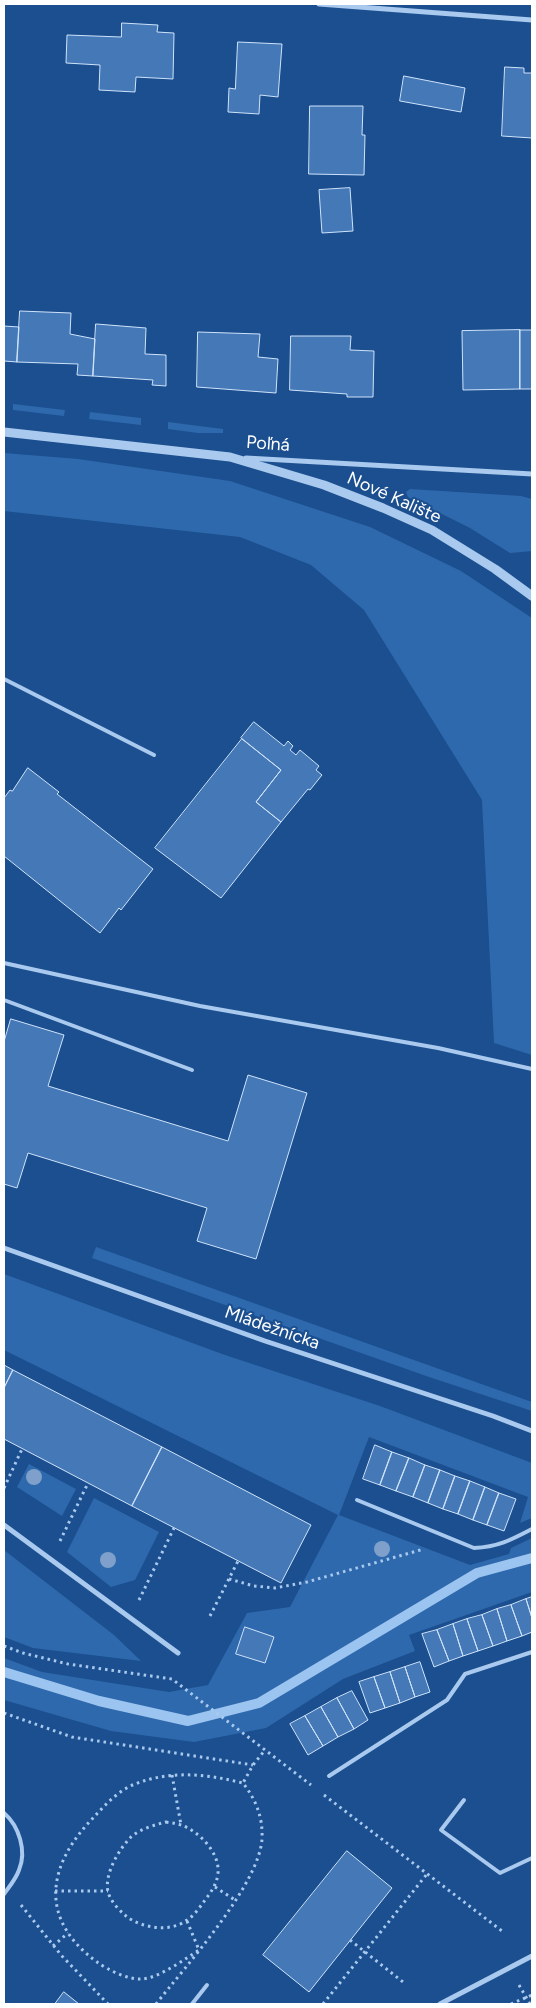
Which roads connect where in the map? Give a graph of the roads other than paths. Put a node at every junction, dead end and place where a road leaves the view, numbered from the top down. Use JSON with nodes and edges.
{"nodes":[{"id":1,"x":319,"y":4,"type":"edge"},
{"id":2,"x":532,"y":20,"type":"edge"},
{"id":3,"x":4,"y":432,"type":"edge"},
{"id":4,"x":230,"y":458,"type":"junction"},
{"id":5,"x":532,"y":474,"type":"edge"},
{"id":6,"x":532,"y":596,"type":"edge"},
{"id":7,"x":4,"y":680,"type":"edge"},
{"id":8,"x":154,"y":755,"type":"dead end"},
{"id":9,"x":4,"y":963,"type":"edge"},
{"id":10,"x":4,"y":1000,"type":"edge"},
{"id":11,"x":532,"y":1069,"type":"edge"},
{"id":12,"x":192,"y":1070,"type":"dead end"},
{"id":13,"x":4,"y":1248,"type":"edge"},
{"id":14,"x":532,"y":1431,"type":"edge"},
{"id":15,"x":357,"y":1500,"type":"dead end"},
{"id":16,"x":4,"y":1525,"type":"edge"},
{"id":17,"x":532,"y":1529,"type":"edge"},
{"id":18,"x":532,"y":1652,"type":"edge"},
{"id":19,"x":178,"y":1653,"type":"dead end"},
{"id":20,"x":329,"y":1776,"type":"dead end"},
{"id":21,"x":464,"y":1800,"type":"dead end"},
{"id":22,"x":4,"y":1812,"type":"edge"},
{"id":23,"x":532,"y":1858,"type":"edge"},
{"id":24,"x":4,"y":1894,"type":"edge"},
{"id":25,"x":532,"y":1956,"type":"edge"},
{"id":26,"x":207,"y":1985,"type":"dead end"},
{"id":27,"x":192,"y":2004,"type":"edge"},
{"id":28,"x":440,"y":2004,"type":"edge"}],
"edges":[{"from":1,"to":2,"type":"street"},
{"from":3,"to":4,"type":"street","name":"Poľná"},
{"from":4,"to":5,"type":"street","name":"Poľná"},
{"from":4,"to":6,"type":"street","name":"Nové Kalište"},
{"from":7,"to":8,"type":"lane"},
{"from":9,"to":11,"type":"lane"},
{"from":10,"to":12,"type":"lane"},
{"from":13,"to":14,"type":"street","name":"Mládežnícka"},
{"from":15,"to":17,"type":"lane"},
{"from":16,"to":19,"type":"street"},
{"from":18,"to":20,"type":"lane"},
{"from":21,"to":23,"type":"lane"},
{"from":22,"to":24,"type":"lane"},
{"from":25,"to":28,"type":"street"},
{"from":26,"to":27,"type":"lane"}]}
